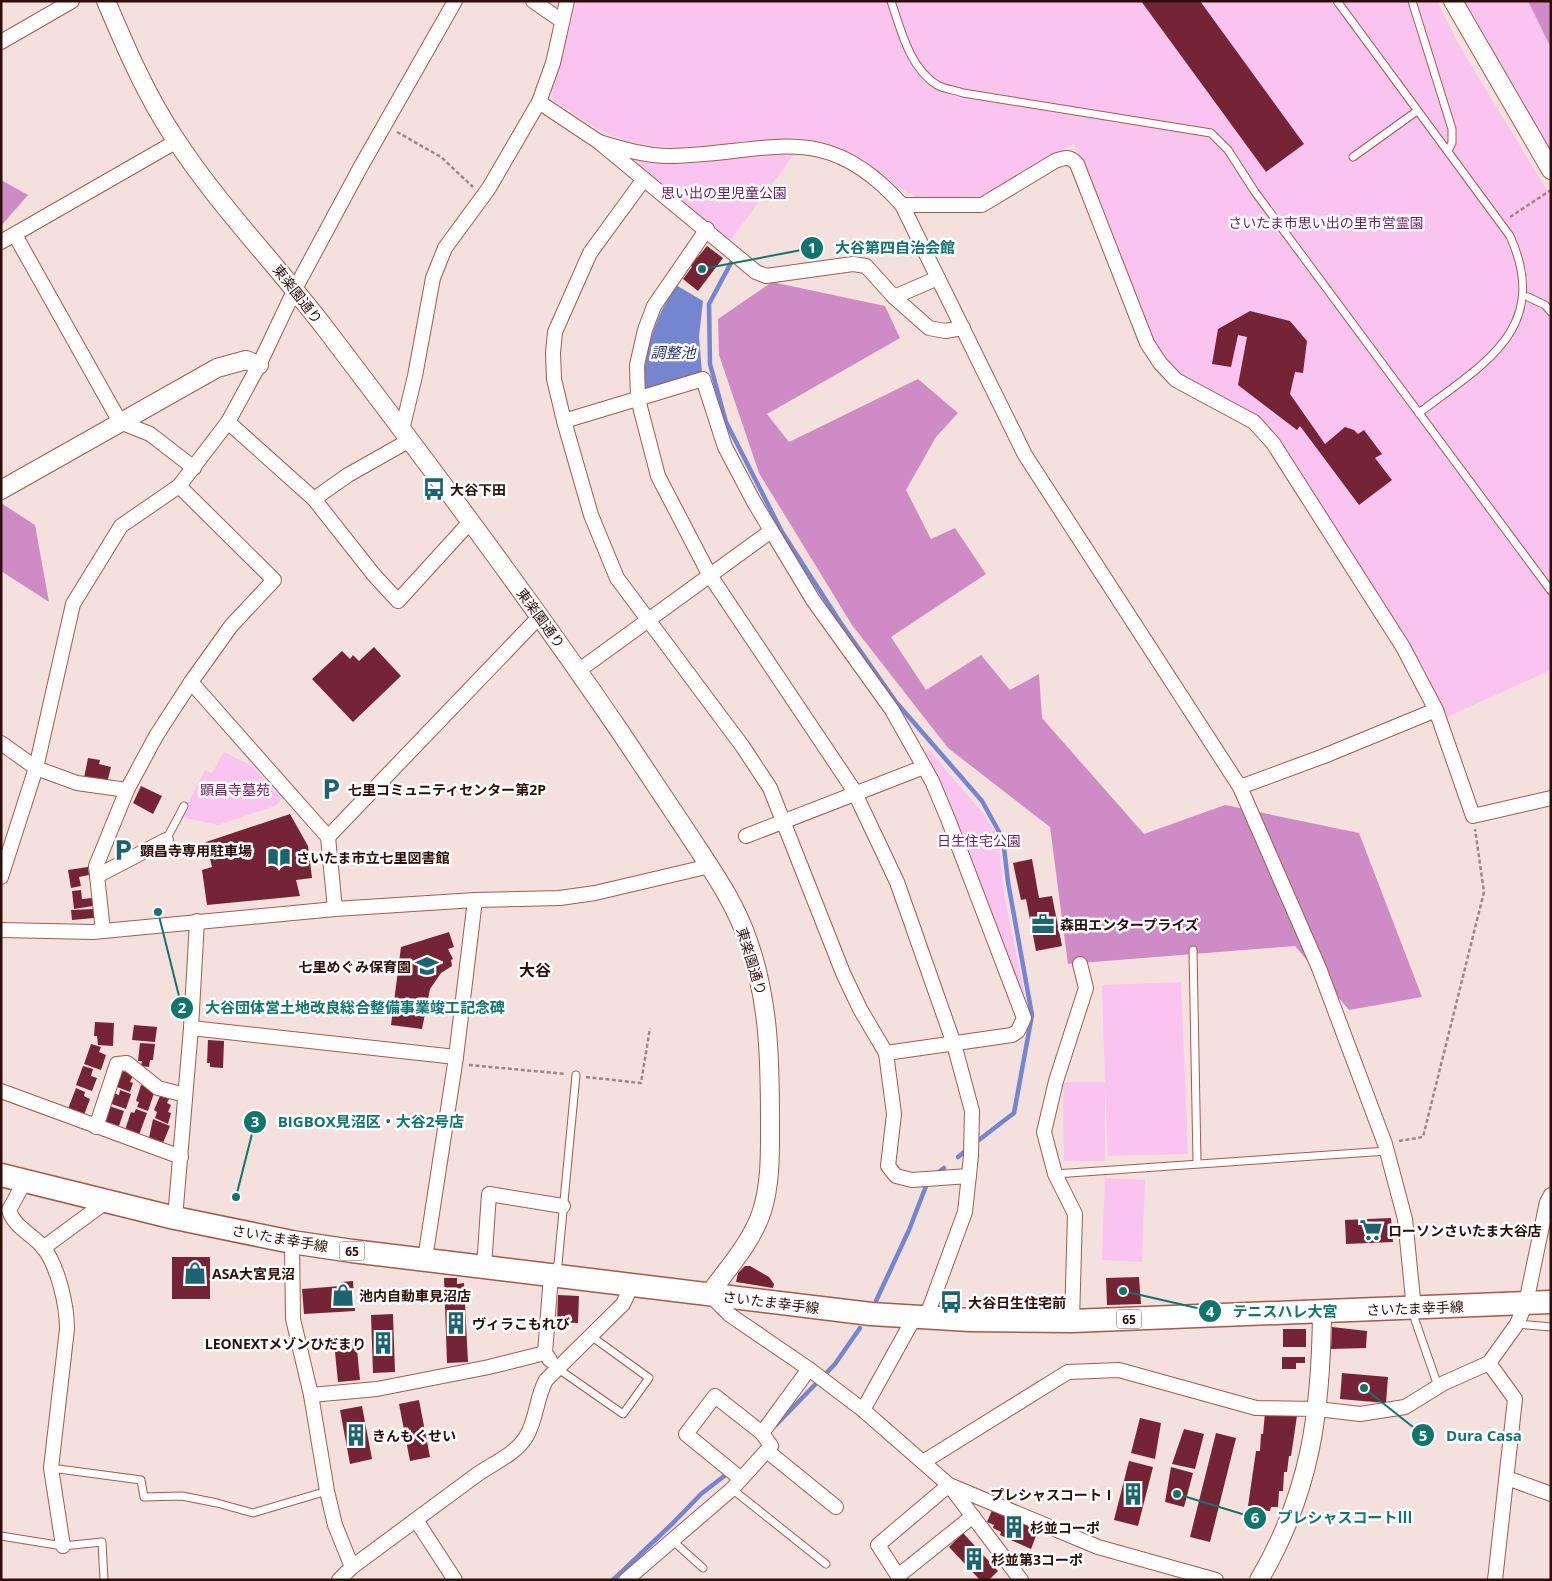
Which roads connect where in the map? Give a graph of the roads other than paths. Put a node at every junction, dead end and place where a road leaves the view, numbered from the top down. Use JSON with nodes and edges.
{"nodes":[{"id":1,"x":72,"y":1,"type":"edge"},
{"id":2,"x":106,"y":1,"type":"edge"},
{"id":3,"x":455,"y":1,"type":"edge"},
{"id":4,"x":533,"y":1,"type":"edge"},
{"id":5,"x":567,"y":1,"type":"edge"},
{"id":6,"x":891,"y":1,"type":"edge"},
{"id":7,"x":1337,"y":1,"type":"edge"},
{"id":8,"x":1412,"y":1,"type":"edge"},
{"id":9,"x":1453,"y":1,"type":"edge"},
{"id":10,"x":562,"y":21,"type":"junction"},
{"id":11,"x":1,"y":42,"type":"edge"},
{"id":12,"x":539,"y":102,"type":"junction"},
{"id":13,"x":1417,"y":111,"type":"junction"},
{"id":14,"x":176,"y":141,"type":"junction"},
{"id":15,"x":599,"y":142,"type":"junction"},
{"id":16,"x":1448,"y":151,"type":"junction"},
{"id":17,"x":1353,"y":157,"type":"dead end"},
{"id":18,"x":1551,"y":170,"type":"edge"},
{"id":19,"x":644,"y":180,"type":"junction"},
{"id":20,"x":902,"y":204,"type":"junction"},
{"id":21,"x":707,"y":229,"type":"junction"},
{"id":22,"x":15,"y":235,"type":"junction"},
{"id":23,"x":1,"y":242,"type":"edge"},
{"id":24,"x":938,"y":278,"type":"junction"},
{"id":25,"x":295,"y":289,"type":"junction"},
{"id":26,"x":894,"y":297,"type":"junction"},
{"id":27,"x":1528,"y":297,"type":"junction"},
{"id":28,"x":1551,"y":312,"type":"edge"},
{"id":29,"x":962,"y":328,"type":"junction"},
{"id":30,"x":259,"y":365,"type":"junction"},
{"id":31,"x":638,"y":399,"type":"junction"},
{"id":32,"x":1419,"y":413,"type":"junction"},
{"id":33,"x":564,"y":421,"type":"junction"},
{"id":34,"x":120,"y":422,"type":"junction"},
{"id":35,"x":228,"y":422,"type":"junction"},
{"id":36,"x":406,"y":435,"type":"junction"},
{"id":37,"x":194,"y":468,"type":"junction"},
{"id":38,"x":180,"y":486,"type":"junction"},
{"id":39,"x":1,"y":490,"type":"edge"},
{"id":40,"x":314,"y":498,"type":"junction"},
{"id":41,"x":470,"y":522,"type":"junction"},
{"id":42,"x":771,"y":531,"type":"junction"},
{"id":43,"x":709,"y":574,"type":"junction"},
{"id":44,"x":1551,"y":591,"type":"edge"},
{"id":45,"x":540,"y":616,"type":"junction"},
{"id":46,"x":649,"y":620,"type":"junction"},
{"id":47,"x":578,"y":671,"type":"junction"},
{"id":48,"x":191,"y":682,"type":"junction"},
{"id":49,"x":1436,"y":710,"type":"junction"},
{"id":50,"x":1,"y":743,"type":"edge"},
{"id":51,"x":924,"y":767,"type":"junction"},
{"id":52,"x":36,"y":768,"type":"junction"},
{"id":53,"x":1240,"y":787,"type":"junction"},
{"id":54,"x":127,"y":790,"type":"junction"},
{"id":55,"x":855,"y":794,"type":"junction"},
{"id":56,"x":1551,"y":798,"type":"edge"},
{"id":57,"x":184,"y":806,"type":"dead end"},
{"id":58,"x":783,"y":822,"type":"junction"},
{"id":59,"x":746,"y":836,"type":"dead end"},
{"id":60,"x":328,"y":837,"type":"junction"},
{"id":61,"x":166,"y":840,"type":"joint"},
{"id":62,"x":710,"y":866,"type":"junction"},
{"id":63,"x":97,"y":876,"type":"junction"},
{"id":64,"x":1,"y":877,"type":"edge"},
{"id":65,"x":476,"y":900,"type":"junction"},
{"id":66,"x":335,"y":909,"type":"junction"},
{"id":67,"x":197,"y":921,"type":"junction"},
{"id":68,"x":1,"y":930,"type":"edge"},
{"id":69,"x":103,"y":931,"type":"junction"},
{"id":70,"x":1193,"y":950,"type":"dead end"},
{"id":71,"x":1080,"y":964,"type":"dead end"},
{"id":72,"x":191,"y":1028,"type":"junction"},
{"id":73,"x":954,"y":1044,"type":"junction"},
{"id":74,"x":886,"y":1053,"type":"junction"},
{"id":75,"x":456,"y":1057,"type":"junction"},
{"id":76,"x":576,"y":1075,"type":"dead end"},
{"id":77,"x":1,"y":1090,"type":"edge"},
{"id":78,"x":185,"y":1095,"type":"junction"},
{"id":79,"x":96,"y":1127,"type":"junction"},
{"id":80,"x":1386,"y":1148,"type":"junction"},
{"id":81,"x":181,"y":1157,"type":"junction"},
{"id":82,"x":1197,"y":1162,"type":"junction"},
{"id":83,"x":1055,"y":1174,"type":"junction"},
{"id":84,"x":1,"y":1175,"type":"edge"},
{"id":85,"x":969,"y":1176,"type":"junction"},
{"id":86,"x":26,"y":1181,"type":"junction"},
{"id":87,"x":1551,"y":1195,"type":"edge"},
{"id":88,"x":107,"y":1201,"type":"junction"},
{"id":89,"x":563,"y":1206,"type":"junction"},
{"id":90,"x":175,"y":1218,"type":"junction"},
{"id":91,"x":292,"y":1242,"type":"junction"},
{"id":92,"x":43,"y":1248,"type":"junction"},
{"id":93,"x":425,"y":1259,"type":"junction"},
{"id":94,"x":484,"y":1267,"type":"junction"},
{"id":95,"x":550,"y":1275,"type":"junction"},
{"id":96,"x":632,"y":1285,"type":"junction"},
{"id":97,"x":709,"y":1294,"type":"junction"},
{"id":98,"x":1551,"y":1302,"type":"edge"},
{"id":99,"x":1526,"y":1304,"type":"junction"},
{"id":100,"x":1414,"y":1309,"type":"junction"},
{"id":101,"x":1322,"y":1312,"type":"junction"},
{"id":102,"x":920,"y":1318,"type":"junction"},
{"id":103,"x":1072,"y":1321,"type":"junction"},
{"id":104,"x":1518,"y":1324,"type":"junction"},
{"id":105,"x":1551,"y":1327,"type":"edge"},
{"id":106,"x":591,"y":1336,"type":"junction"},
{"id":107,"x":545,"y":1353,"type":"junction"},
{"id":108,"x":1489,"y":1363,"type":"junction"},
{"id":109,"x":556,"y":1368,"type":"junction"},
{"id":110,"x":818,"y":1375,"type":"junction"},
{"id":111,"x":1438,"y":1386,"type":"junction"},
{"id":112,"x":310,"y":1395,"type":"junction"},
{"id":113,"x":1318,"y":1408,"type":"junction"},
{"id":114,"x":863,"y":1410,"type":"junction"},
{"id":115,"x":762,"y":1433,"type":"junction"},
{"id":116,"x":767,"y":1451,"type":"junction"},
{"id":117,"x":923,"y":1462,"type":"junction"},
{"id":118,"x":51,"y":1468,"type":"junction"},
{"id":119,"x":1507,"y":1478,"type":"junction"},
{"id":120,"x":737,"y":1484,"type":"junction"},
{"id":121,"x":949,"y":1485,"type":"junction"},
{"id":122,"x":327,"y":1492,"type":"junction"},
{"id":123,"x":1551,"y":1494,"type":"edge"},
{"id":124,"x":836,"y":1506,"type":"dead end"},
{"id":125,"x":973,"y":1516,"type":"junction"},
{"id":126,"x":416,"y":1520,"type":"junction"},
{"id":127,"x":1,"y":1536,"type":"edge"},
{"id":128,"x":673,"y":1541,"type":"junction"},
{"id":129,"x":63,"y":1546,"type":"junction"},
{"id":130,"x":826,"y":1564,"type":"dead end"},
{"id":131,"x":352,"y":1567,"type":"junction"},
{"id":132,"x":703,"y":1568,"type":"dead end"},
{"id":133,"x":104,"y":1580,"type":"edge"},
{"id":134,"x":339,"y":1580,"type":"edge"},
{"id":135,"x":455,"y":1580,"type":"edge"},
{"id":136,"x":626,"y":1580,"type":"edge"},
{"id":137,"x":1021,"y":1580,"type":"edge"},
{"id":138,"x":1216,"y":1580,"type":"edge"},
{"id":139,"x":1260,"y":1580,"type":"edge"},
{"id":140,"x":1495,"y":1580,"type":"edge"}],
"edges":[{"from":1,"to":11,"type":"street"},
{"from":2,"to":14,"type":"street","name":"東楽園通り"},
{"from":3,"to":25,"type":"street"},
{"from":4,"to":10,"type":"street"},
{"from":5,"to":10,"type":"street"},
{"from":6,"to":32,"type":"lane"},
{"from":7,"to":13,"type":"lane"},
{"from":8,"to":16,"type":"lane"},
{"from":9,"to":18,"type":"street"},
{"from":10,"to":12,"type":"street"},
{"from":12,"to":15,"type":"street"},
{"from":12,"to":36,"type":"street"},
{"from":13,"to":16,"type":"lane"},
{"from":13,"to":17,"type":"lane"},
{"from":14,"to":22,"type":"street"},
{"from":14,"to":25,"type":"street","name":"東楽園通り"},
{"from":15,"to":19,"type":"street"},
{"from":15,"to":20,"type":"street"},
{"from":16,"to":27,"type":"lane"},
{"from":19,"to":21,"type":"street"},
{"from":19,"to":33,"type":"street"},
{"from":20,"to":24,"type":"street"},
{"from":20,"to":49,"type":"street"},
{"from":21,"to":26,"type":"street"},
{"from":21,"to":31,"type":"street"},
{"from":22,"to":23,"type":"street"},
{"from":22,"to":34,"type":"street"},
{"from":24,"to":26,"type":"street"},
{"from":24,"to":29,"type":"street"},
{"from":25,"to":30,"type":"street"},
{"from":25,"to":36,"type":"street","name":"東楽園通り"},
{"from":26,"to":29,"type":"street"},
{"from":27,"to":28,"type":"lane"},
{"from":27,"to":32,"type":"lane"},
{"from":29,"to":53,"type":"street"},
{"from":30,"to":34,"type":"street"},
{"from":30,"to":35,"type":"street"},
{"from":31,"to":33,"type":"street"},
{"from":31,"to":42,"type":"street"},
{"from":31,"to":43,"type":"street"},
{"from":32,"to":44,"type":"lane"},
{"from":33,"to":46,"type":"street"},
{"from":34,"to":37,"type":"street"},
{"from":34,"to":39,"type":"street"},
{"from":35,"to":37,"type":"street"},
{"from":35,"to":40,"type":"street"},
{"from":36,"to":40,"type":"street"},
{"from":36,"to":41,"type":"street","name":"東楽園通り"},
{"from":37,"to":38,"type":"street"},
{"from":38,"to":48,"type":"street"},
{"from":38,"to":52,"type":"street"},
{"from":40,"to":41,"type":"street"},
{"from":41,"to":45,"type":"street","name":"東楽園通り"},
{"from":42,"to":43,"type":"street"},
{"from":42,"to":51,"type":"street"},
{"from":43,"to":46,"type":"street"},
{"from":43,"to":55,"type":"street"},
{"from":45,"to":47,"type":"street","name":"東楽園通り"},
{"from":45,"to":60,"type":"street"},
{"from":46,"to":47,"type":"street"},
{"from":46,"to":58,"type":"street"},
{"from":47,"to":62,"type":"street","name":"東楽園通り"},
{"from":48,"to":54,"type":"street"},
{"from":48,"to":60,"type":"street"},
{"from":49,"to":53,"type":"street"},
{"from":49,"to":56,"type":"street"},
{"from":50,"to":52,"type":"street"},
{"from":51,"to":55,"type":"street"},
{"from":51,"to":73,"type":"street"},
{"from":52,"to":54,"type":"street"},
{"from":52,"to":64,"type":"street"},
{"from":53,"to":80,"type":"street"},
{"from":54,"to":63,"type":"street"},
{"from":55,"to":58,"type":"street"},
{"from":55,"to":73,"type":"street"},
{"from":57,"to":61,"type":"lane"},
{"from":58,"to":59,"type":"street"},
{"from":58,"to":74,"type":"street"},
{"from":60,"to":66,"type":"street"},
{"from":61,"to":63,"type":"street"},
{"from":62,"to":65,"type":"street"},
{"from":62,"to":97,"type":"street","name":"東楽園通り"},
{"from":63,"to":69,"type":"street"},
{"from":65,"to":66,"type":"street"},
{"from":65,"to":75,"type":"street"},
{"from":66,"to":67,"type":"street"},
{"from":67,"to":69,"type":"street"},
{"from":67,"to":72,"type":"street"},
{"from":68,"to":69,"type":"street"},
{"from":70,"to":82,"type":"lane"},
{"from":71,"to":83,"type":"street"},
{"from":72,"to":75,"type":"street"},
{"from":72,"to":78,"type":"street"},
{"from":73,"to":74,"type":"street"},
{"from":73,"to":85,"type":"street"},
{"from":74,"to":85,"type":"street"},
{"from":75,"to":93,"type":"street"},
{"from":76,"to":89,"type":"lane"},
{"from":77,"to":79,"type":"street"},
{"from":78,"to":79,"type":"street"},
{"from":78,"to":81,"type":"street"},
{"from":79,"to":81,"type":"street"},
{"from":80,"to":82,"type":"lane"},
{"from":80,"to":100,"type":"street"},
{"from":81,"to":90,"type":"street"},
{"from":82,"to":83,"type":"lane"},
{"from":83,"to":103,"type":"street"},
{"from":84,"to":86,"type":"main road","name":"さいたま幸手線","number":"65"},
{"from":85,"to":102,"type":"street"},
{"from":86,"to":88,"type":"main road","name":"さいたま幸手線","number":"65"},
{"from":86,"to":92,"type":"street"},
{"from":87,"to":99,"type":"street"},
{"from":88,"to":90,"type":"main road","name":"さいたま幸手線","number":"65"},
{"from":88,"to":92,"type":"street"},
{"from":89,"to":94,"type":"street"},
{"from":89,"to":95,"type":"lane"},
{"from":90,"to":91,"type":"main road","name":"さいたま幸手線","number":"65"},
{"from":91,"to":93,"type":"main road","name":"さいたま幸手線","number":"65"},
{"from":91,"to":112,"type":"street"},
{"from":92,"to":118,"type":"street"},
{"from":93,"to":94,"type":"main road","name":"さいたま幸手線","number":"65"},
{"from":94,"to":95,"type":"main road","name":"さいたま幸手線","number":"65"},
{"from":95,"to":96,"type":"main road","name":"さいたま幸手線","number":"65"},
{"from":95,"to":107,"type":"street"},
{"from":96,"to":97,"type":"main road","name":"さいたま幸手線","number":"65"},
{"from":96,"to":106,"type":"street"},
{"from":97,"to":102,"type":"main road","name":"さいたま幸手線","number":"65"},
{"from":97,"to":110,"type":"street"},
{"from":98,"to":99,"type":"main road","name":"さいたま幸手線","number":"65"},
{"from":99,"to":100,"type":"main road","name":"さいたま幸手線","number":"65"},
{"from":99,"to":104,"type":"street"},
{"from":100,"to":101,"type":"main road","name":"さいたま幸手線","number":"65"},
{"from":100,"to":111,"type":"lane"},
{"from":101,"to":103,"type":"main road","name":"さいたま幸手線","number":"65"},
{"from":101,"to":113,"type":"street"},
{"from":102,"to":103,"type":"main road","name":"さいたま幸手線","number":"65"},
{"from":102,"to":114,"type":"street"},
{"from":104,"to":105,"type":"lane"},
{"from":104,"to":108,"type":"street"},
{"from":106,"to":109,"type":"street"},
{"from":106,"to":109,"type":"lane"},
{"from":107,"to":109,"type":"street"},
{"from":107,"to":112,"type":"street"},
{"from":108,"to":111,"type":"street"},
{"from":108,"to":119,"type":"street"},
{"from":109,"to":126,"type":"street"},
{"from":110,"to":114,"type":"street"},
{"from":110,"to":115,"type":"street"},
{"from":111,"to":113,"type":"street"},
{"from":112,"to":122,"type":"street"},
{"from":113,"to":117,"type":"street"},
{"from":113,"to":139,"type":"street"},
{"from":114,"to":117,"type":"street"},
{"from":115,"to":116,"type":"street"},
{"from":115,"to":120,"type":"street"},
{"from":116,"to":120,"type":"street"},
{"from":116,"to":124,"type":"street"},
{"from":117,"to":121,"type":"street"},
{"from":118,"to":122,"type":"lane"},
{"from":118,"to":129,"type":"street"},
{"from":119,"to":123,"type":"street"},
{"from":119,"to":140,"type":"street"},
{"from":120,"to":128,"type":"street"},
{"from":120,"to":130,"type":"lane"},
{"from":121,"to":125,"type":"street"},
{"from":121,"to":125,"type":"street"},
{"from":121,"to":138,"type":"street"},
{"from":122,"to":131,"type":"street"},
{"from":125,"to":137,"type":"street"},
{"from":126,"to":131,"type":"street"},
{"from":126,"to":135,"type":"street"},
{"from":127,"to":129,"type":"lane"},
{"from":128,"to":132,"type":"lane"},
{"from":128,"to":136,"type":"street"},
{"from":129,"to":133,"type":"lane"},
{"from":131,"to":134,"type":"street"}]}
